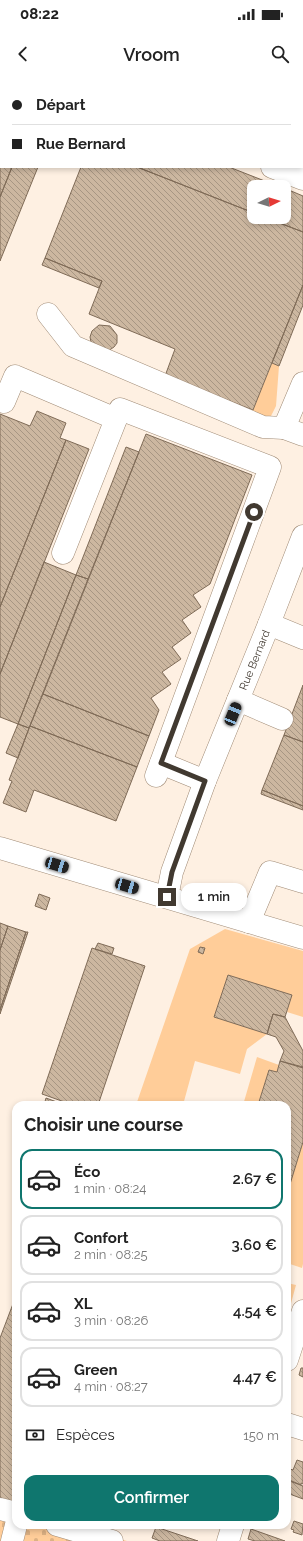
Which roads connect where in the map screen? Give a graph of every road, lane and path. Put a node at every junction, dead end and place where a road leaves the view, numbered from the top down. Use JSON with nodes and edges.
{"nodes":[{"id":1,"x":275,"y":168,"type":"edge"},
{"id":2,"x":303,"y":179,"type":"edge"},
{"id":3,"x":48,"y":314,"type":"dead end"},
{"id":4,"x":303,"y":383,"type":"edge"},
{"id":5,"x":0,"y":401,"type":"edge"},
{"id":6,"x":116,"y":419,"type":"junction"},
{"id":7,"x":293,"y":431,"type":"edge"},
{"id":8,"x":303,"y":536,"type":"edge"},
{"id":9,"x":63,"y":553,"type":"dead end"},
{"id":10,"x":297,"y":569,"type":"edge"},
{"id":11,"x":269,"y":624,"type":"junction"},
{"id":12,"x":303,"y":638,"type":"edge"},
{"id":13,"x":238,"y":700,"type":"junction"},
{"id":14,"x":282,"y":719,"type":"dead end"},
{"id":15,"x":205,"y":781,"type":"junction"},
{"id":16,"x":0,"y":848,"type":"edge"},
{"id":17,"x":303,"y":882,"type":"edge"},
{"id":18,"x":167,"y":897,"type":"junction"},
{"id":19,"x":249,"y":922,"type":"junction"},
{"id":20,"x":303,"y":938,"type":"edge"},
{"id":21,"x":303,"y":1311,"type":"edge"},
{"id":22,"x":291,"y":1348,"type":"edge"},
{"id":23,"x":291,"y":1425,"type":"edge"},
{"id":24,"x":303,"y":1429,"type":"edge"},
{"id":25,"x":0,"y":1509,"type":"edge"},
{"id":26,"x":12,"y":1512,"type":"edge"},
{"id":27,"x":15,"y":1529,"type":"edge"},
{"id":28,"x":71,"y":1529,"type":"edge"},
{"id":29,"x":232,"y":1529,"type":"edge"},
{"id":30,"x":12,"y":1541,"type":"edge"},
{"id":31,"x":112,"y":1541,"type":"edge"},
{"id":32,"x":228,"y":1541,"type":"edge"}],
"edges":[{"from":1,"to":2,"type":"street"},
{"from":3,"to":7,"type":"street"},
{"from":4,"to":7,"type":"street"},
{"from":5,"to":6,"type":"street"},
{"from":6,"to":9,"type":"street"},
{"from":6,"to":15,"type":"street"},
{"from":8,"to":10,"type":"street","name":"Rue Bernard"},
{"from":10,"to":11,"type":"street","name":"Rue Bernard"},
{"from":11,"to":12,"type":"street"},
{"from":11,"to":13,"type":"street","name":"Rue Bernard"},
{"from":13,"to":14,"type":"street"},
{"from":13,"to":15,"type":"street","name":"Rue Bernard"},
{"from":15,"to":18,"type":"street","name":"Rue Bernard"},
{"from":16,"to":18,"type":"street"},
{"from":17,"to":19,"type":"street"},
{"from":18,"to":19,"type":"street"},
{"from":19,"to":20,"type":"street"},
{"from":21,"to":22,"type":"street"},
{"from":23,"to":24,"type":"street"},
{"from":25,"to":26,"type":"street"},
{"from":27,"to":30,"type":"street"},
{"from":28,"to":31,"type":"street"},
{"from":29,"to":32,"type":"street"}]}
